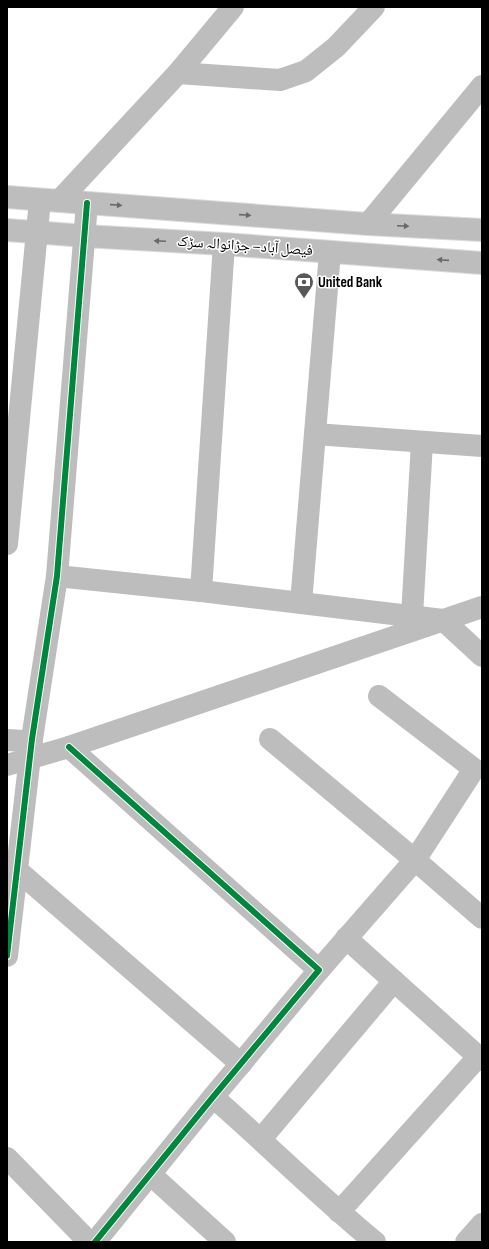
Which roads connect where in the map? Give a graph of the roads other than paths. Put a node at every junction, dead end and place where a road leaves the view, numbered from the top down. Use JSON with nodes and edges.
{"nodes":[{"id":1,"x":233,"y":7,"type":"edge"},
{"id":2,"x":374,"y":7,"type":"edge"},
{"id":3,"x":178,"y":73,"type":"junction"},
{"id":4,"x":482,"y":86,"type":"edge"},
{"id":5,"x":7,"y":197,"type":"edge"},
{"id":6,"x":50,"y":200,"type":"junction"},
{"id":7,"x":87,"y":203,"type":"junction"},
{"id":8,"x":368,"y":224,"type":"junction"},
{"id":9,"x":7,"y":230,"type":"edge"},
{"id":10,"x":482,"y":230,"type":"edge"},
{"id":11,"x":38,"y":232,"type":"junction"},
{"id":12,"x":84,"y":236,"type":"junction"},
{"id":13,"x":224,"y":244,"type":"junction"},
{"id":14,"x":330,"y":252,"type":"junction"},
{"id":15,"x":482,"y":263,"type":"edge"},
{"id":16,"x":13,"y":410,"type":"edge"},
{"id":17,"x":315,"y":434,"type":"junction"},
{"id":18,"x":422,"y":442,"type":"junction"},
{"id":19,"x":482,"y":446,"type":"edge"},
{"id":20,"x":7,"y":544,"type":"edge"},
{"id":21,"x":57,"y":576,"type":"junction"},
{"id":22,"x":201,"y":591,"type":"junction"},
{"id":23,"x":301,"y":603,"type":"junction"},
{"id":24,"x":482,"y":607,"type":"edge"},
{"id":25,"x":412,"y":616,"type":"junction"},
{"id":26,"x":443,"y":620,"type":"junction"},
{"id":27,"x":482,"y":656,"type":"edge"},
{"id":28,"x":379,"y":696,"type":"dead end"},
{"id":29,"x":270,"y":738,"type":"dead end"},
{"id":30,"x":23,"y":745,"type":"edge"},
{"id":31,"x":69,"y":747,"type":"junction"},
{"id":32,"x":7,"y":765,"type":"edge"},
{"id":33,"x":479,"y":768,"type":"edge"},
{"id":34,"x":415,"y":860,"type":"junction"},
{"id":35,"x":17,"y":870,"type":"junction"},
{"id":36,"x":482,"y":918,"type":"edge"},
{"id":37,"x":346,"y":938,"type":"junction"},
{"id":38,"x":7,"y":956,"type":"edge"},
{"id":39,"x":319,"y":970,"type":"junction"},
{"id":40,"x":394,"y":981,"type":"junction"},
{"id":41,"x":480,"y":1059,"type":"edge"},
{"id":42,"x":241,"y":1064,"type":"junction"},
{"id":43,"x":213,"y":1097,"type":"junction"},
{"id":44,"x":261,"y":1139,"type":"junction"},
{"id":45,"x":7,"y":1158,"type":"edge"},
{"id":46,"x":150,"y":1174,"type":"junction"},
{"id":47,"x":338,"y":1212,"type":"junction"},
{"id":48,"x":482,"y":1224,"type":"edge"},
{"id":49,"x":89,"y":1242,"type":"edge"},
{"id":50,"x":95,"y":1242,"type":"edge"},
{"id":51,"x":225,"y":1242,"type":"edge"},
{"id":52,"x":375,"y":1242,"type":"edge"},
{"id":53,"x":466,"y":1242,"type":"edge"}],
"edges":[{"from":1,"to":3,"type":"street"},
{"from":2,"to":3,"type":"street"},
{"from":3,"to":6,"type":"street"},
{"from":4,"to":8,"type":"street"},
{"from":5,"to":6,"type":"street","name":"فیصل آباد– جڑانوالہ سڑک"},
{"from":6,"to":7,"type":"street","name":"فیصل آباد– جڑانوالہ سڑک"},
{"from":6,"to":11,"type":"street"},
{"from":7,"to":8,"type":"street","name":"فیصل آباد– جڑانوالہ سڑک","one_way":true},
{"from":7,"to":12,"type":"street"},
{"from":8,"to":10,"type":"street","name":"فیصل آباد– جڑانوالہ سڑک","one_way":true},
{"from":9,"to":11,"type":"street","name":"فیصل آباد– جڑانوالہ سڑک"},
{"from":11,"to":12,"type":"street","name":"فیصل آباد– جڑانوالہ سڑک"},
{"from":11,"to":16,"type":"street"},
{"from":13,"to":12,"type":"street","name":"فیصل آباد– جڑانوالہ سڑک","one_way":true},
{"from":12,"to":21,"type":"street"},
{"from":13,"to":14,"type":"street","name":"فیصل آباد– جڑانوالہ سڑک"},
{"from":13,"to":22,"type":"street"},
{"from":15,"to":14,"type":"street","name":"فیصل آباد– جڑانوالہ سڑک","one_way":true},
{"from":14,"to":17,"type":"street"},
{"from":16,"to":20,"type":"street"},
{"from":17,"to":18,"type":"street"},
{"from":17,"to":23,"type":"street"},
{"from":18,"to":19,"type":"street"},
{"from":18,"to":25,"type":"street"},
{"from":21,"to":22,"type":"street"},
{"from":21,"to":30,"type":"street"},
{"from":22,"to":23,"type":"street"},
{"from":23,"to":25,"type":"street"},
{"from":24,"to":26,"type":"street"},
{"from":25,"to":26,"type":"street"},
{"from":26,"to":27,"type":"street"},
{"from":26,"to":31,"type":"street"},
{"from":28,"to":33,"type":"street"},
{"from":29,"to":34,"type":"street"},
{"from":30,"to":31,"type":"street"},
{"from":30,"to":32,"type":"street"},
{"from":30,"to":35,"type":"street"},
{"from":31,"to":39,"type":"street"},
{"from":33,"to":34,"type":"street"},
{"from":34,"to":36,"type":"street"},
{"from":34,"to":37,"type":"street"},
{"from":35,"to":38,"type":"street"},
{"from":35,"to":42,"type":"street"},
{"from":37,"to":39,"type":"street"},
{"from":37,"to":40,"type":"street"},
{"from":39,"to":42,"type":"street"},
{"from":40,"to":41,"type":"street"},
{"from":40,"to":44,"type":"street"},
{"from":41,"to":47,"type":"street"},
{"from":42,"to":43,"type":"street"},
{"from":43,"to":44,"type":"street"},
{"from":43,"to":46,"type":"street"},
{"from":44,"to":47,"type":"street"},
{"from":45,"to":49,"type":"street"},
{"from":46,"to":50,"type":"street"},
{"from":46,"to":51,"type":"street"},
{"from":47,"to":52,"type":"street"},
{"from":48,"to":53,"type":"street"}]}
